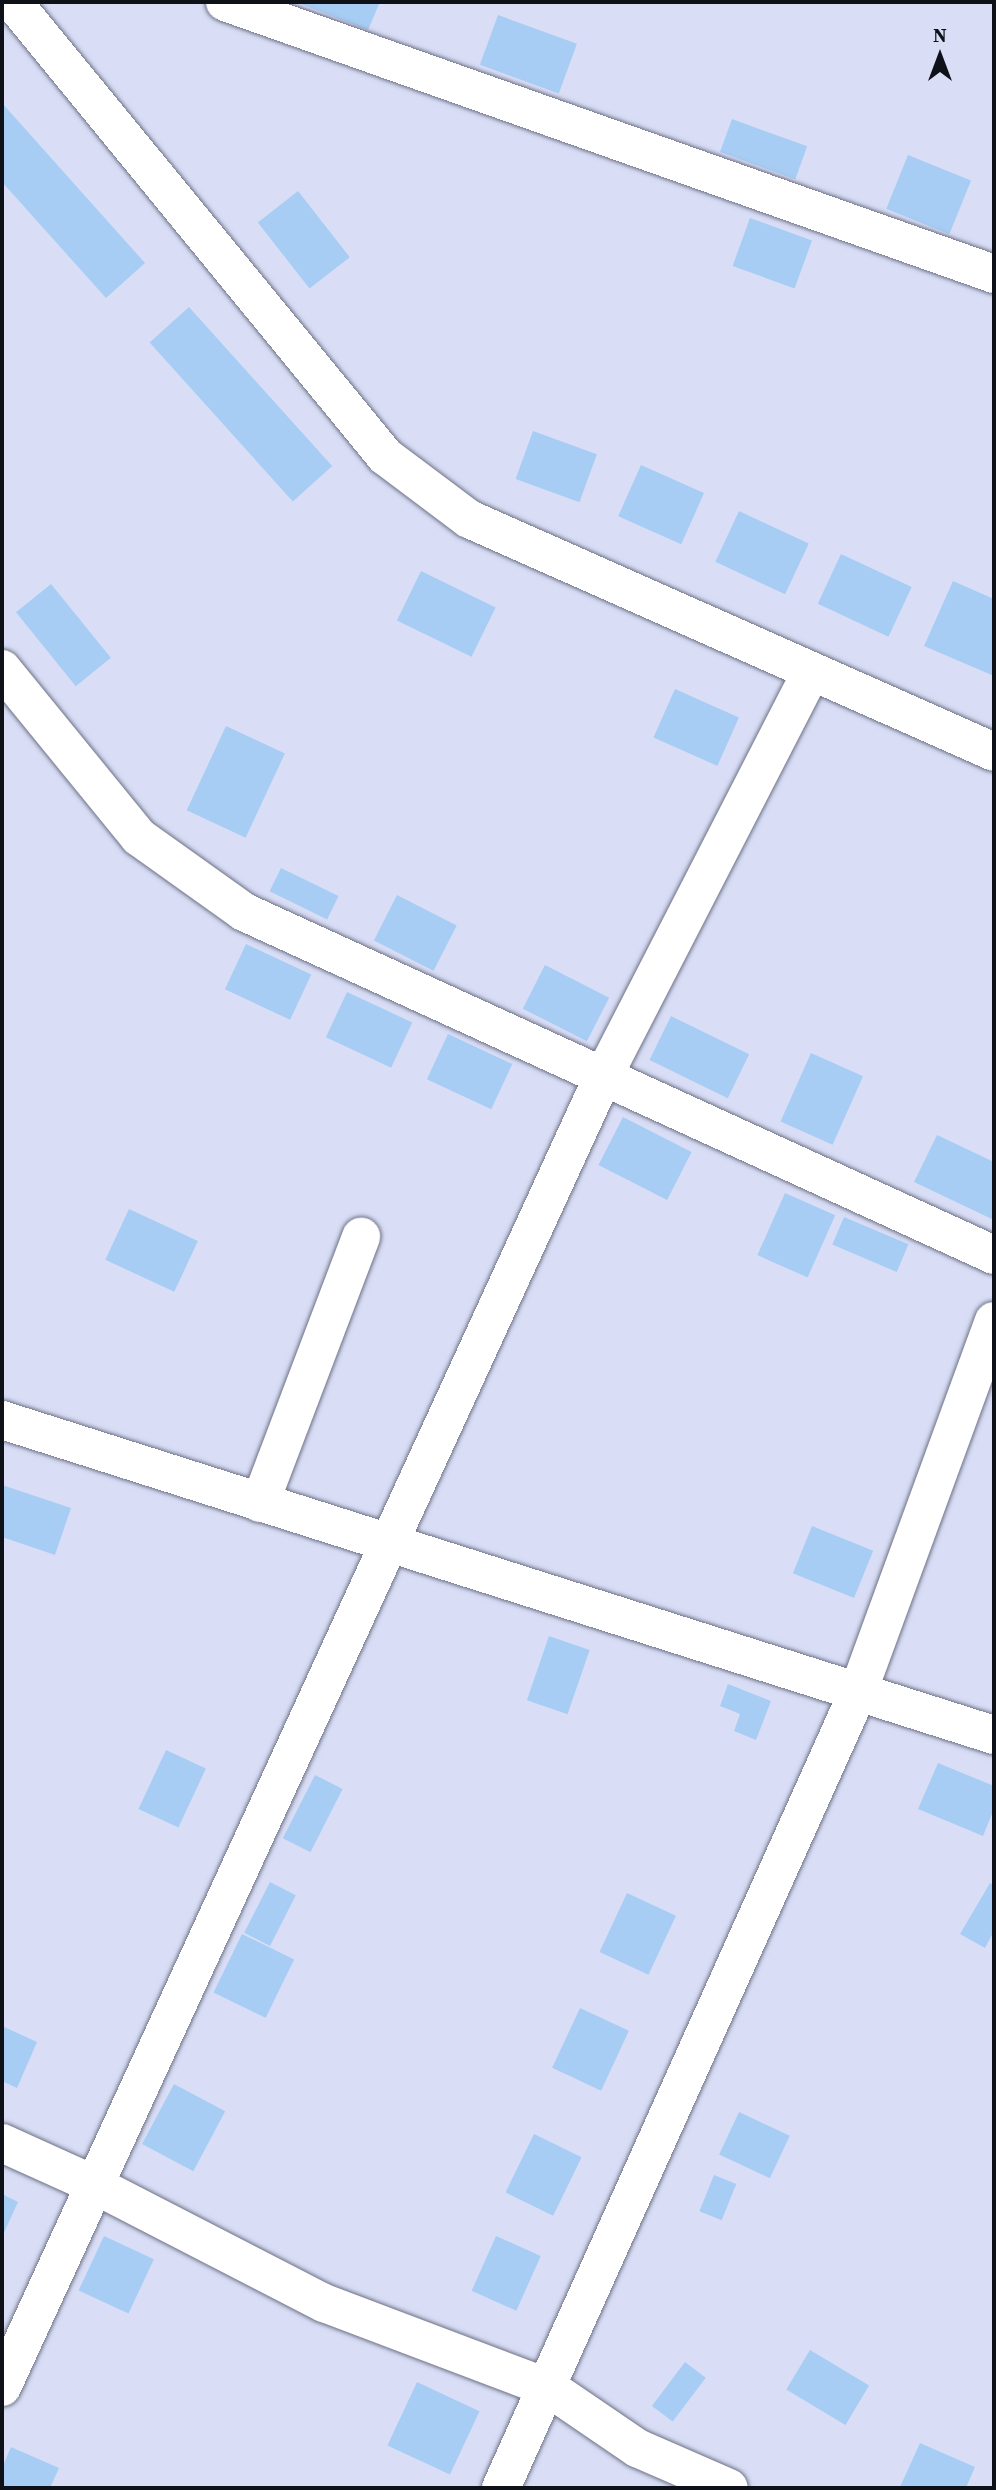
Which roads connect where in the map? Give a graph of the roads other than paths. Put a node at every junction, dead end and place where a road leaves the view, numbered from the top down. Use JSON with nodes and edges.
{"nodes":[{"id":1,"x":13,"y":2,"type":"edge"},
{"id":2,"x":225,"y":2,"type":"edge"},
{"id":3,"x":994,"y":274,"type":"edge"},
{"id":4,"x":2,"y":668,"type":"edge"},
{"id":5,"x":811,"y":673,"type":"junction"},
{"id":6,"x":994,"y":752,"type":"edge"},
{"id":7,"x":602,"y":1079,"type":"junction"},
{"id":8,"x":361,"y":1237,"type":"dead end"},
{"id":9,"x":994,"y":1255,"type":"edge"},
{"id":10,"x":994,"y":1321,"type":"edge"},
{"id":11,"x":2,"y":1420,"type":"edge"},
{"id":12,"x":260,"y":1503,"type":"junction"},
{"id":13,"x":387,"y":1543,"type":"junction"},
{"id":14,"x":858,"y":1692,"type":"junction"},
{"id":15,"x":994,"y":1735,"type":"edge"},
{"id":16,"x":2,"y":2143,"type":"edge"},
{"id":17,"x":93,"y":2183,"type":"junction"},
{"id":18,"x":2,"y":2387,"type":"edge"},
{"id":19,"x":549,"y":2388,"type":"junction"},
{"id":20,"x":500,"y":2488,"type":"edge"},
{"id":21,"x":729,"y":2488,"type":"edge"}],
"edges":[{"from":1,"to":5,"type":"street"},
{"from":2,"to":3,"type":"street"},
{"from":4,"to":7,"type":"street"},
{"from":5,"to":6,"type":"street"},
{"from":5,"to":7,"type":"street"},
{"from":7,"to":9,"type":"street"},
{"from":7,"to":13,"type":"street"},
{"from":8,"to":12,"type":"street"},
{"from":10,"to":14,"type":"street"},
{"from":11,"to":12,"type":"street"},
{"from":12,"to":13,"type":"street"},
{"from":13,"to":14,"type":"street"},
{"from":13,"to":17,"type":"street"},
{"from":14,"to":15,"type":"street"},
{"from":14,"to":19,"type":"street"},
{"from":16,"to":17,"type":"street"},
{"from":17,"to":18,"type":"street"},
{"from":17,"to":19,"type":"street"},
{"from":19,"to":20,"type":"street"},
{"from":19,"to":21,"type":"street"}]}
